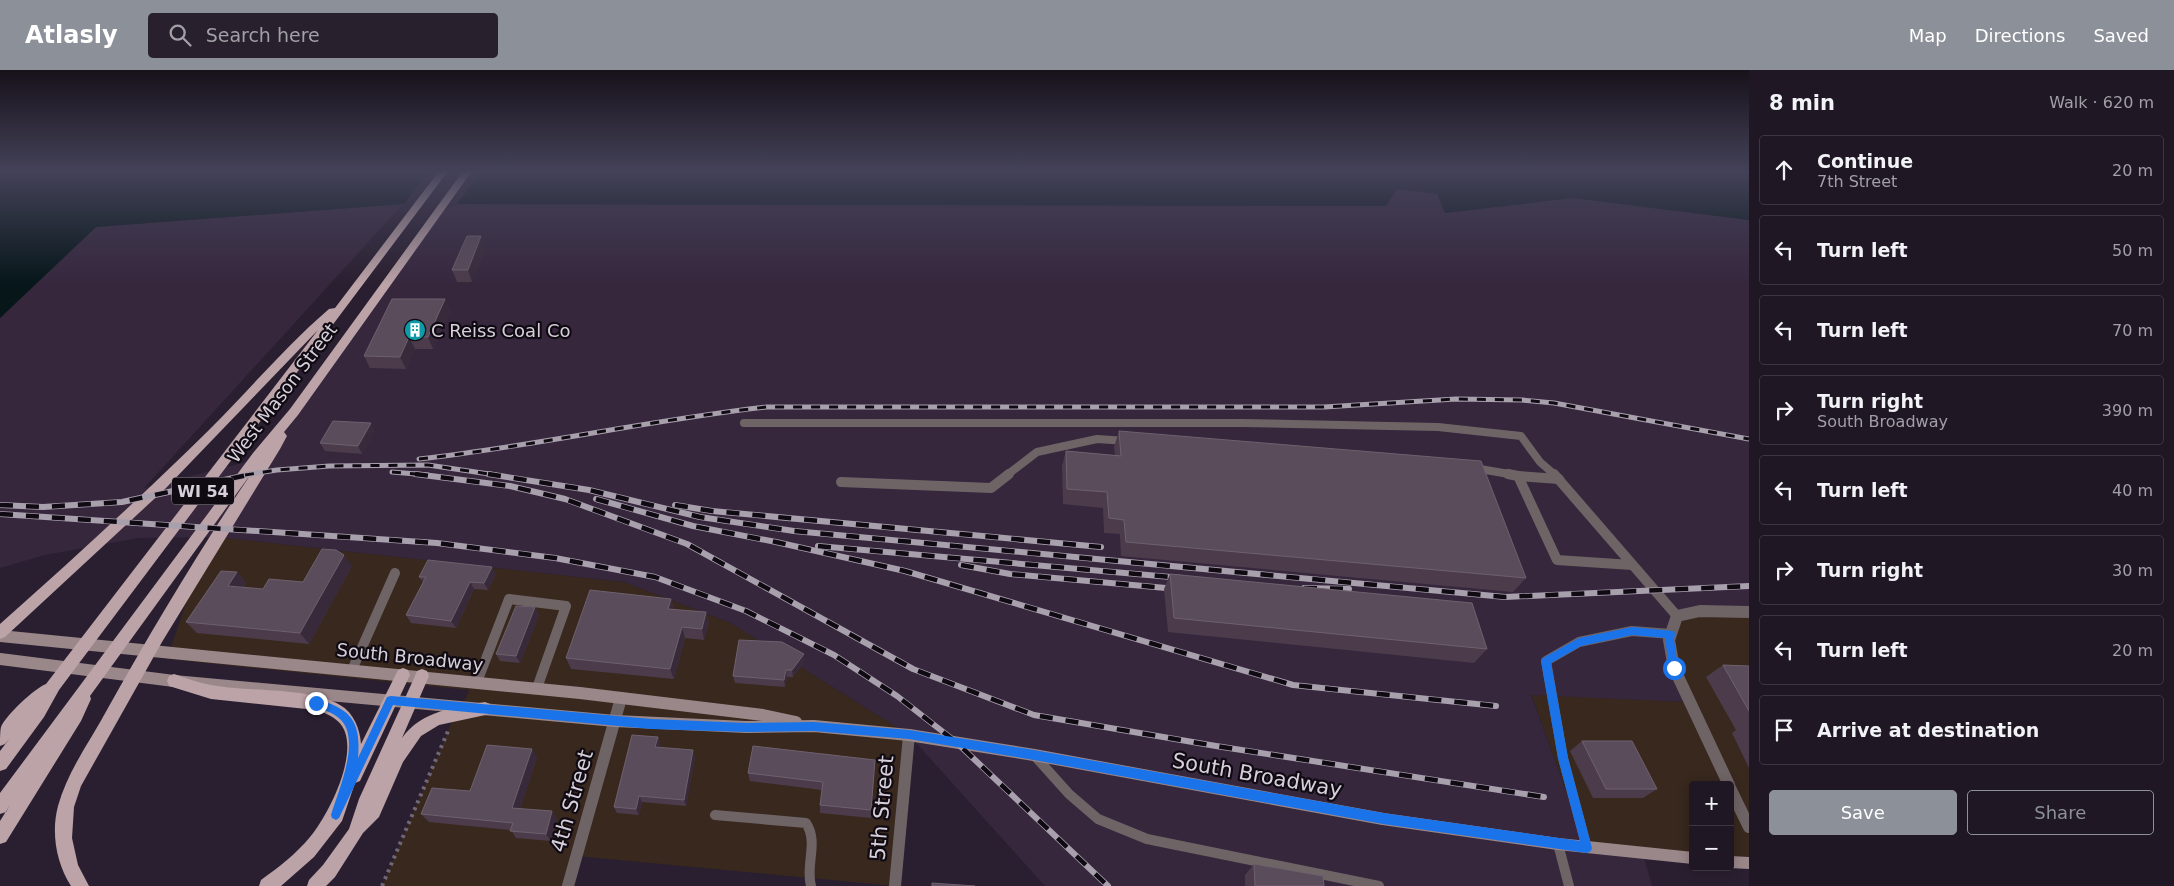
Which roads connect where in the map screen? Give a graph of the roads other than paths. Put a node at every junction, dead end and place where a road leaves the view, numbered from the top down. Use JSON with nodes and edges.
{"nodes":[{"id":1,"x":416,"y":209,"type":"edge"},
{"id":2,"x":441,"y":209,"type":"edge"},
{"id":3,"x":350,"y":297,"type":"junction"},
{"id":4,"x":294,"y":412,"type":"junction"},
{"id":5,"x":744,"y":423,"type":"dead end"},
{"id":6,"x":1136,"y":441,"type":"edge"},
{"id":7,"x":1461,"y":467,"type":"edge"},
{"id":8,"x":1518,"y":476,"type":"junction"},
{"id":9,"x":1559,"y":479,"type":"junction"},
{"id":10,"x":841,"y":482,"type":"dead end"},
{"id":11,"x":1632,"y":565,"type":"junction"},
{"id":12,"x":395,"y":572,"type":"dead end"},
{"id":13,"x":1749,"y":612,"type":"edge"},
{"id":14,"x":1677,"y":616,"type":"junction"},
{"id":15,"x":1671,"y":634,"type":"junction"},
{"id":16,"x":0,"y":635,"type":"edge"},
{"id":17,"x":0,"y":659,"type":"edge"},
{"id":18,"x":352,"y":670,"type":"junction"},
{"id":19,"x":96,"y":674,"type":"junction"},
{"id":20,"x":403,"y":675,"type":"junction"},
{"id":21,"x":422,"y":676,"type":"junction"},
{"id":22,"x":174,"y":681,"type":"junction"},
{"id":23,"x":477,"y":682,"type":"junction"},
{"id":24,"x":54,"y":685,"type":"junction"},
{"id":25,"x":537,"y":688,"type":"junction"},
{"id":26,"x":621,"y":698,"type":"junction"},
{"id":27,"x":391,"y":700,"type":"junction"},
{"id":28,"x":410,"y":702,"type":"junction"},
{"id":29,"x":485,"y":709,"type":"junction"},
{"id":30,"x":615,"y":721,"type":"junction"},
{"id":31,"x":814,"y":726,"type":"junction"},
{"id":32,"x":909,"y":735,"type":"junction"},
{"id":33,"x":0,"y":739,"type":"edge"},
{"id":34,"x":1034,"y":755,"type":"junction"},
{"id":35,"x":0,"y":764,"type":"edge"},
{"id":36,"x":1728,"y":781,"type":"edge"},
{"id":37,"x":1734,"y":795,"type":"edge"},
{"id":38,"x":0,"y":806,"type":"edge"},
{"id":39,"x":336,"y":815,"type":"junction"},
{"id":40,"x":715,"y":815,"type":"dead end"},
{"id":41,"x":1749,"y":827,"type":"edge"},
{"id":42,"x":355,"y":834,"type":"junction"},
{"id":43,"x":0,"y":836,"type":"edge"},
{"id":44,"x":1558,"y":844,"type":"junction"},
{"id":45,"x":1587,"y":848,"type":"junction"},
{"id":46,"x":1689,"y":858,"type":"edge"},
{"id":47,"x":1734,"y":862,"type":"edge"},
{"id":48,"x":1749,"y":863,"type":"edge"},
{"id":49,"x":81,"y":886,"type":"edge"},
{"id":50,"x":267,"y":886,"type":"edge"},
{"id":51,"x":315,"y":886,"type":"edge"},
{"id":52,"x":568,"y":886,"type":"edge"},
{"id":53,"x":811,"y":886,"type":"edge"},
{"id":54,"x":895,"y":886,"type":"edge"},
{"id":55,"x":1379,"y":886,"type":"edge"},
{"id":56,"x":1569,"y":886,"type":"edge"}],
"edges":[{"from":1,"to":3,"type":"main road","name":"West Mason Street","number":"WI 54"},
{"from":2,"to":4,"type":"main road","name":"West Mason Street","number":"WI 54"},
{"from":3,"to":16,"type":"main road"},
{"from":3,"to":24,"type":"main road","name":"West Mason Street","number":"WI 54"},
{"from":4,"to":19,"type":"main road","name":"West Mason Street","number":"WI 54"},
{"from":4,"to":49,"type":"main road"},
{"from":5,"to":9,"type":"lane"},
{"from":6,"to":10,"type":"lane"},
{"from":7,"to":8,"type":"lane"},
{"from":8,"to":9,"type":"lane"},
{"from":8,"to":11,"type":"lane"},
{"from":9,"to":11,"type":"lane"},
{"from":11,"to":14,"type":"lane"},
{"from":12,"to":18,"type":"lane"},
{"from":13,"to":14,"type":"street"},
{"from":14,"to":15,"type":"street"},
{"from":15,"to":36,"type":"street"},
{"from":15,"to":45,"type":"lane"},
{"from":16,"to":18,"type":"street","name":"South Broadway"},
{"from":17,"to":22,"type":"street","name":"South Broadway"},
{"from":18,"to":20,"type":"street","name":"South Broadway"},
{"from":19,"to":38,"type":"main road","name":"West Mason Street","number":"WI 54"},
{"from":19,"to":43,"type":"main road"},
{"from":20,"to":21,"type":"street","name":"South Broadway"},
{"from":20,"to":27,"type":"main road"},
{"from":21,"to":23,"type":"street","name":"South Broadway"},
{"from":21,"to":28,"type":"main road"},
{"from":22,"to":27,"type":"street","name":"South Broadway"},
{"from":22,"to":39,"type":"main road"},
{"from":23,"to":25,"type":"street","name":"South Broadway"},
{"from":23,"to":25,"type":"lane"},
{"from":24,"to":33,"type":"main road"},
{"from":24,"to":35,"type":"main road","name":"West Mason Street","number":"WI 54"},
{"from":25,"to":26,"type":"street","name":"South Broadway"},
{"from":26,"to":30,"type":"street","name":"4th Street"},
{"from":26,"to":31,"type":"street","name":"South Broadway"},
{"from":27,"to":28,"type":"street","name":"South Broadway"},
{"from":27,"to":39,"type":"main road"},
{"from":28,"to":29,"type":"street","name":"South Broadway"},
{"from":28,"to":42,"type":"main road"},
{"from":29,"to":30,"type":"street","name":"South Broadway"},
{"from":29,"to":42,"type":"main road"},
{"from":30,"to":31,"type":"street","name":"South Broadway"},
{"from":30,"to":52,"type":"street","name":"4th Street"},
{"from":31,"to":32,"type":"street","name":"South Broadway"},
{"from":32,"to":34,"type":"street","name":"South Broadway"},
{"from":32,"to":54,"type":"street","name":"5th Street"},
{"from":34,"to":44,"type":"street","name":"South Broadway"},
{"from":34,"to":55,"type":"lane"},
{"from":37,"to":41,"type":"street"},
{"from":39,"to":50,"type":"main road"},
{"from":40,"to":53,"type":"lane"},
{"from":42,"to":51,"type":"main road"},
{"from":44,"to":45,"type":"street","name":"South Broadway"},
{"from":44,"to":56,"type":"lane"},
{"from":45,"to":46,"type":"street","name":"South Broadway"},
{"from":47,"to":48,"type":"street"}]}
